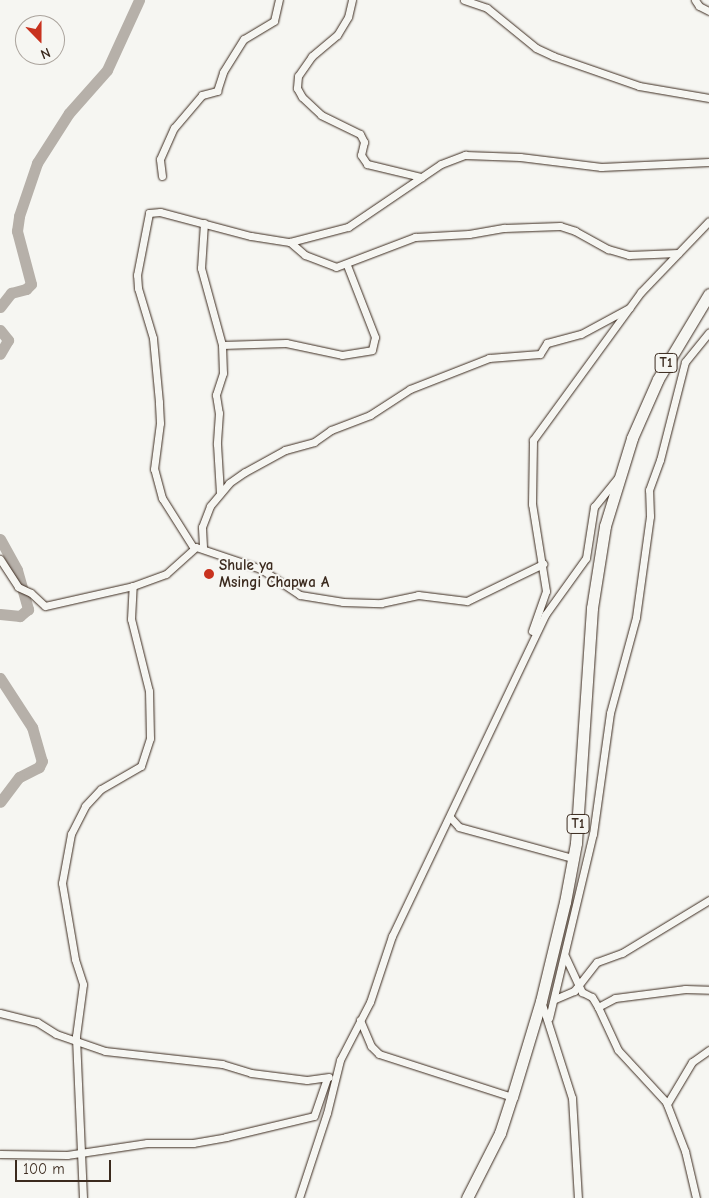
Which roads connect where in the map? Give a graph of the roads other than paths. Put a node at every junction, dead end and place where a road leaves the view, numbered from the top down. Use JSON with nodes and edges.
{"nodes":[{"id":1,"x":279,"y":0,"type":"edge"},
{"id":2,"x":352,"y":0,"type":"edge"},
{"id":3,"x":464,"y":0,"type":"edge"},
{"id":4,"x":695,"y":0,"type":"edge"},
{"id":5,"x":709,"y":11,"type":"edge"},
{"id":6,"x":709,"y":98,"type":"edge"},
{"id":7,"x":709,"y":162,"type":"edge"},
{"id":8,"x":162,"y":176,"type":"dead end"},
{"id":9,"x":421,"y":177,"type":"junction"},
{"id":10,"x":709,"y":221,"type":"edge"},
{"id":11,"x":204,"y":223,"type":"junction"},
{"id":12,"x":290,"y":242,"type":"junction"},
{"id":13,"x":678,"y":253,"type":"junction"},
{"id":14,"x":347,"y":265,"type":"junction"},
{"id":15,"x":709,"y":294,"type":"edge"},
{"id":16,"x":629,"y":308,"type":"junction"},
{"id":17,"x":709,"y":332,"type":"edge"},
{"id":18,"x":222,"y":345,"type":"junction"},
{"id":19,"x":620,"y":476,"type":"junction"},
{"id":20,"x":220,"y":493,"type":"junction"},
{"id":21,"x":193,"y":547,"type":"junction"},
{"id":22,"x":203,"y":547,"type":"junction"},
{"id":23,"x":0,"y":559,"type":"edge"},
{"id":24,"x":543,"y":564,"type":"junction"},
{"id":25,"x":133,"y":586,"type":"junction"},
{"id":26,"x":527,"y":650,"type":"junction"},
{"id":27,"x":450,"y":817,"type":"junction"},
{"id":28,"x":572,"y":858,"type":"junction"},
{"id":29,"x":709,"y":900,"type":"edge"},
{"id":30,"x":565,"y":956,"type":"junction"},
{"id":31,"x":580,"y":985,"type":"junction"},
{"id":32,"x":709,"y":990,"type":"edge"},
{"id":33,"x":555,"y":999,"type":"junction"},
{"id":34,"x":541,"y":1001,"type":"junction"},
{"id":35,"x":598,"y":1007,"type":"junction"},
{"id":36,"x":0,"y":1013,"type":"edge"},
{"id":37,"x":549,"y":1018,"type":"junction"},
{"id":38,"x":360,"y":1020,"type":"junction"},
{"id":39,"x":77,"y":1042,"type":"junction"},
{"id":40,"x":709,"y":1050,"type":"edge"},
{"id":41,"x":336,"y":1073,"type":"junction"},
{"id":42,"x":327,"y":1078,"type":"junction"},
{"id":43,"x":512,"y":1096,"type":"junction"},
{"id":44,"x":667,"y":1104,"type":"junction"},
{"id":45,"x":82,"y":1153,"type":"junction"},
{"id":46,"x":0,"y":1154,"type":"edge"},
{"id":47,"x":83,"y":1198,"type":"edge"},
{"id":48,"x":299,"y":1198,"type":"edge"},
{"id":49,"x":467,"y":1198,"type":"edge"},
{"id":50,"x":578,"y":1198,"type":"edge"},
{"id":51,"x":696,"y":1198,"type":"edge"}],
"edges":[{"from":1,"to":8,"type":"street"},
{"from":2,"to":9,"type":"street"},
{"from":3,"to":6,"type":"street"},
{"from":4,"to":5,"type":"street"},
{"from":7,"to":9,"type":"street"},
{"from":9,"to":12,"type":"street"},
{"from":10,"to":13,"type":"street"},
{"from":11,"to":12,"type":"street"},
{"from":11,"to":18,"type":"street"},
{"from":11,"to":21,"type":"street"},
{"from":12,"to":14,"type":"street"},
{"from":13,"to":14,"type":"street"},
{"from":13,"to":16,"type":"street"},
{"from":14,"to":18,"type":"street"},
{"from":15,"to":19,"type":"highway","number":"T1"},
{"from":16,"to":20,"type":"street"},
{"from":16,"to":24,"type":"street"},
{"from":17,"to":30,"type":"street"},
{"from":18,"to":20,"type":"street"},
{"from":19,"to":26,"type":"street"},
{"from":19,"to":28,"type":"highway","number":"T1"},
{"from":20,"to":22,"type":"street"},
{"from":21,"to":22,"type":"street"},
{"from":21,"to":25,"type":"street"},
{"from":22,"to":24,"type":"street"},
{"from":23,"to":25,"type":"street"},
{"from":24,"to":26,"type":"street"},
{"from":25,"to":39,"type":"street"},
{"from":26,"to":27,"type":"street"},
{"from":27,"to":28,"type":"street"},
{"from":27,"to":38,"type":"street"},
{"from":28,"to":34,"type":"highway","number":"T1"},
{"from":29,"to":31,"type":"street"},
{"from":30,"to":31,"type":"street"},
{"from":30,"to":33,"type":"street"},
{"from":31,"to":33,"type":"street"},
{"from":31,"to":35,"type":"street"},
{"from":32,"to":35,"type":"street"},
{"from":33,"to":37,"type":"street"},
{"from":34,"to":37,"type":"street"},
{"from":34,"to":43,"type":"highway","number":"T1"},
{"from":35,"to":44,"type":"street"},
{"from":36,"to":39,"type":"street"},
{"from":37,"to":50,"type":"street"},
{"from":38,"to":41,"type":"street"},
{"from":38,"to":43,"type":"street"},
{"from":39,"to":42,"type":"street"},
{"from":39,"to":45,"type":"street"},
{"from":40,"to":44,"type":"street"},
{"from":41,"to":42,"type":"street"},
{"from":41,"to":48,"type":"street"},
{"from":42,"to":45,"type":"street"},
{"from":43,"to":49,"type":"highway","number":"T1"},
{"from":44,"to":51,"type":"street"},
{"from":45,"to":46,"type":"street"},
{"from":45,"to":47,"type":"street"}]}
